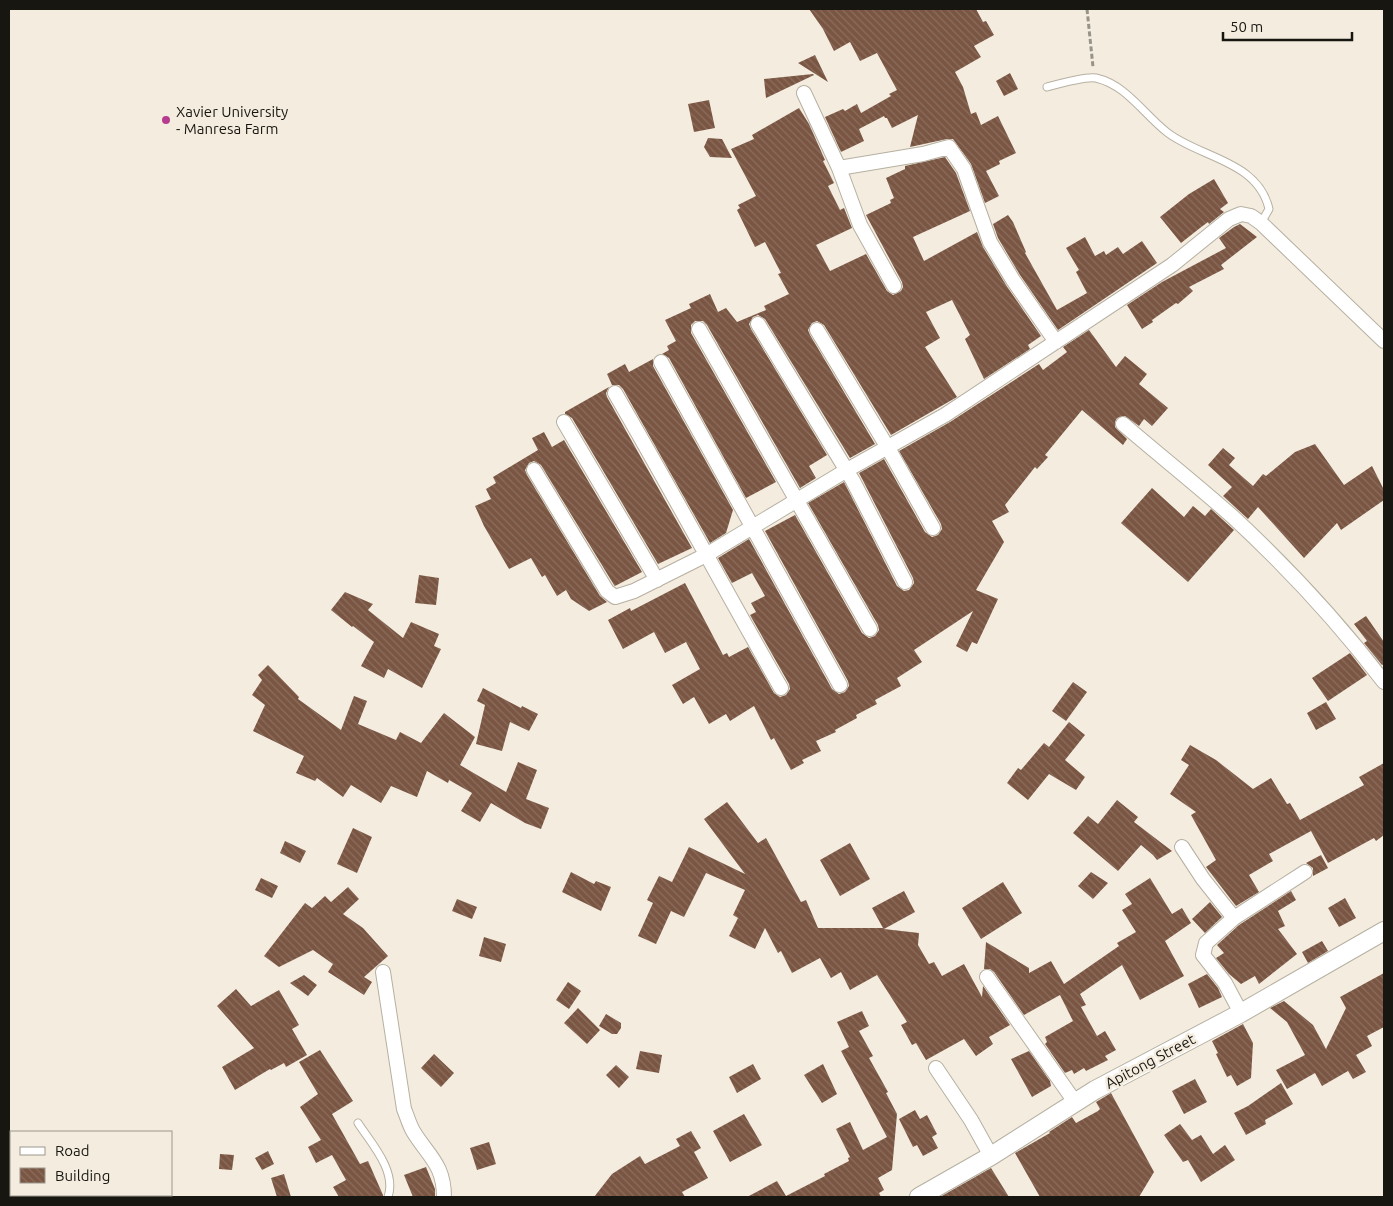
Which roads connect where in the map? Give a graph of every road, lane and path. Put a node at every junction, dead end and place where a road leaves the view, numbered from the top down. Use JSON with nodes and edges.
{"nodes":[{"id":1,"x":1087,"y":9,"type":"edge"},
{"id":2,"x":1094,"y":77,"type":"junction"},
{"id":3,"x":1047,"y":87,"type":"dead end"},
{"id":4,"x":804,"y":93,"type":"dead end"},
{"id":5,"x":839,"y":168,"type":"junction"},
{"id":6,"x":1261,"y":223,"type":"junction"},
{"id":7,"x":894,"y":286,"type":"dead end"},
{"id":8,"x":758,"y":324,"type":"dead end"},
{"id":9,"x":700,"y":329,"type":"dead end"},
{"id":10,"x":817,"y":330,"type":"dead end"},
{"id":11,"x":1384,"y":340,"type":"edge"},
{"id":12,"x":1056,"y":342,"type":"junction"},
{"id":13,"x":662,"y":362,"type":"dead end"},
{"id":14,"x":615,"y":394,"type":"dead end"},
{"id":15,"x":564,"y":422,"type":"dead end"},
{"id":16,"x":1123,"y":424,"type":"dead end"},
{"id":17,"x":888,"y":448,"type":"junction"},
{"id":18,"x":534,"y":470,"type":"dead end"},
{"id":19,"x":846,"y":470,"type":"junction"},
{"id":20,"x":797,"y":500,"type":"junction"},
{"id":21,"x":751,"y":527,"type":"junction"},
{"id":22,"x":933,"y":528,"type":"dead end"},
{"id":23,"x":706,"y":555,"type":"junction"},
{"id":24,"x":657,"y":580,"type":"junction"},
{"id":25,"x":905,"y":582,"type":"dead end"},
{"id":26,"x":870,"y":629,"type":"dead end"},
{"id":27,"x":1384,"y":682,"type":"edge"},
{"id":28,"x":840,"y":686,"type":"dead end"},
{"id":29,"x":781,"y":688,"type":"dead end"},
{"id":30,"x":1182,"y":847,"type":"dead end"},
{"id":31,"x":1305,"y":872,"type":"dead end"},
{"id":32,"x":1234,"y":918,"type":"junction"},
{"id":33,"x":1384,"y":931,"type":"edge"},
{"id":34,"x":383,"y":972,"type":"dead end"},
{"id":35,"x":987,"y":977,"type":"dead end"},
{"id":36,"x":1241,"y":1012,"type":"junction"},
{"id":37,"x":936,"y":1068,"type":"dead end"},
{"id":38,"x":1075,"y":1102,"type":"junction"},
{"id":39,"x":358,"y":1123,"type":"dead end"},
{"id":40,"x":991,"y":1156,"type":"junction"},
{"id":41,"x":388,"y":1197,"type":"edge"},
{"id":42,"x":444,"y":1197,"type":"edge"},
{"id":43,"x":919,"y":1197,"type":"edge"}],
"edges":[{"from":1,"to":2,"type":"path"},
{"from":2,"to":3,"type":"lane"},
{"from":2,"to":6,"type":"lane"},
{"from":4,"to":5,"type":"street"},
{"from":5,"to":7,"type":"street"},
{"from":5,"to":12,"type":"street"},
{"from":6,"to":11,"type":"street"},
{"from":6,"to":12,"type":"street"},
{"from":8,"to":19,"type":"street"},
{"from":9,"to":20,"type":"street"},
{"from":10,"to":17,"type":"street"},
{"from":12,"to":17,"type":"street"},
{"from":13,"to":21,"type":"street"},
{"from":14,"to":23,"type":"street"},
{"from":15,"to":24,"type":"street"},
{"from":16,"to":27,"type":"street"},
{"from":17,"to":19,"type":"street"},
{"from":17,"to":22,"type":"street"},
{"from":18,"to":24,"type":"street"},
{"from":19,"to":20,"type":"street"},
{"from":19,"to":25,"type":"street"},
{"from":20,"to":21,"type":"street"},
{"from":20,"to":26,"type":"street"},
{"from":21,"to":23,"type":"street"},
{"from":21,"to":28,"type":"street"},
{"from":23,"to":24,"type":"street"},
{"from":23,"to":29,"type":"street"},
{"from":30,"to":32,"type":"street"},
{"from":31,"to":32,"type":"street"},
{"from":32,"to":36,"type":"street"},
{"from":33,"to":36,"type":"street","name":"Apitong Street"},
{"from":34,"to":42,"type":"street"},
{"from":35,"to":38,"type":"street"},
{"from":36,"to":38,"type":"street","name":"Apitong Street"},
{"from":37,"to":40,"type":"street"},
{"from":38,"to":40,"type":"street","name":"Apitong Street"},
{"from":39,"to":41,"type":"lane"},
{"from":40,"to":43,"type":"street","name":"Apitong Street"}]}
